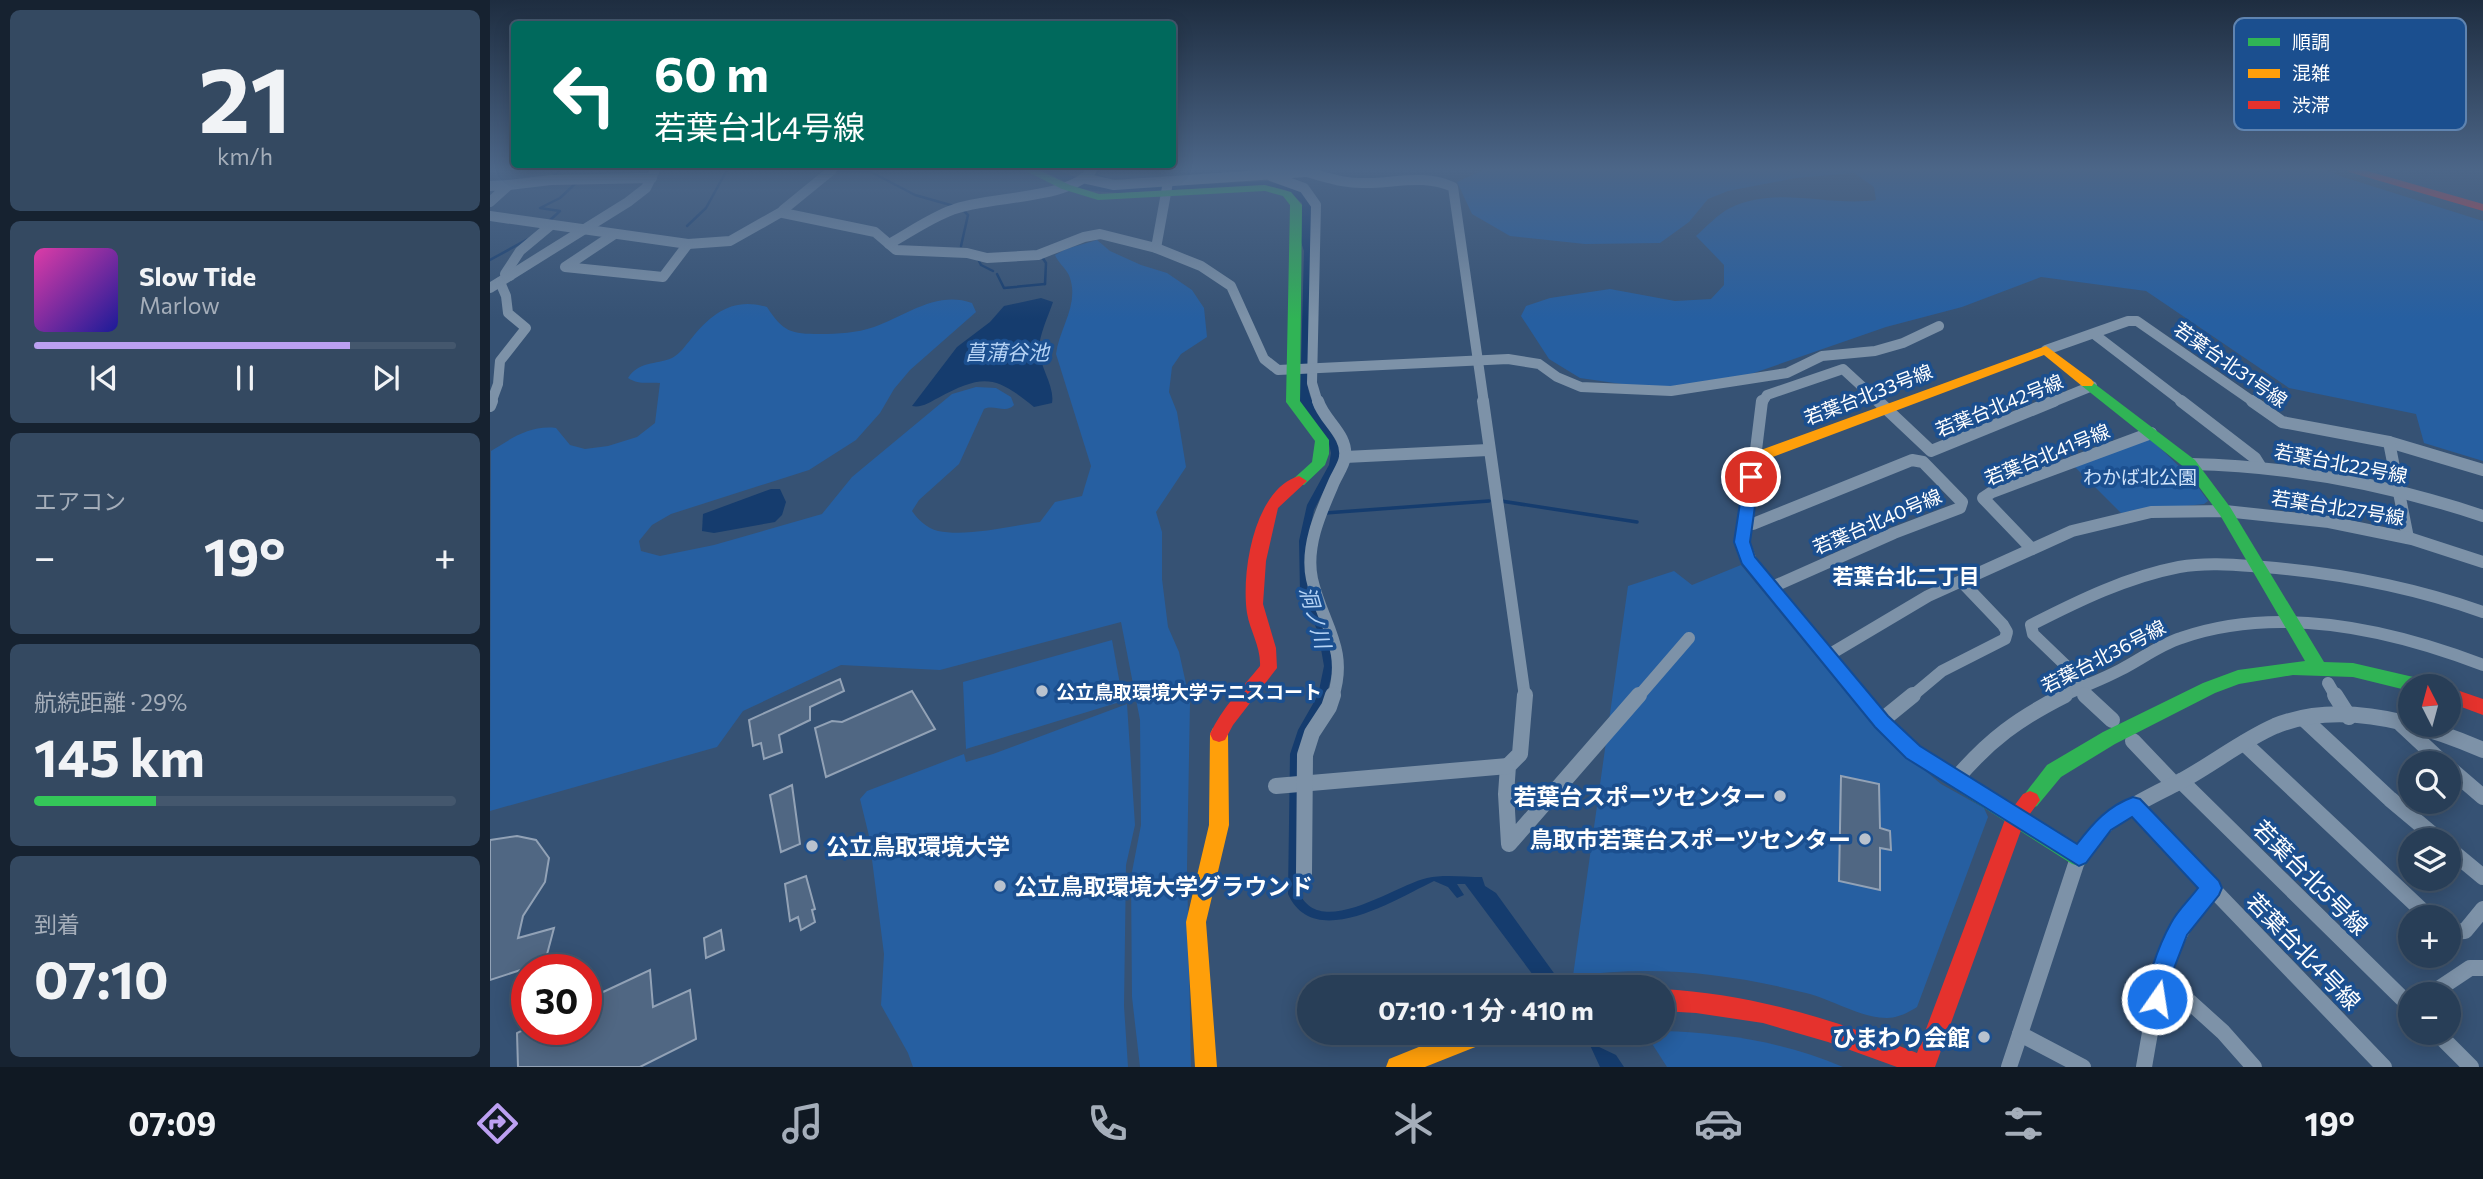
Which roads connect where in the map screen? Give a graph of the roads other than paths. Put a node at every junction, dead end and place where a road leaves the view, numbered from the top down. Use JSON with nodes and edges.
{"nodes":[{"id":1,"x":513,"y":220,"type":"edge"},
{"id":2,"x":600,"y":220,"type":"edge"},
{"id":3,"x":767,"y":220,"type":"edge"},
{"id":4,"x":816,"y":220,"type":"edge"},
{"id":5,"x":933,"y":220,"type":"edge"},
{"id":6,"x":1161,"y":220,"type":"edge"},
{"id":7,"x":1297,"y":220,"type":"edge"},
{"id":8,"x":1316,"y":220,"type":"edge"},
{"id":9,"x":1457,"y":220,"type":"edge"},
{"id":10,"x":550,"y":226,"type":"junction"},
{"id":11,"x":582,"y":231,"type":"junction"},
{"id":12,"x":613,"y":235,"type":"junction"},
{"id":13,"x":688,"y":244,"type":"junction"},
{"id":14,"x":889,"y":244,"type":"junction"},
{"id":15,"x":1156,"y":247,"type":"junction"},
{"id":16,"x":505,"y":279,"type":"junction"},
{"id":17,"x":490,"y":288,"type":"edge"},
{"id":18,"x":1939,"y":326,"type":"dead end"},
{"id":19,"x":2094,"y":334,"type":"junction"},
{"id":20,"x":2046,"y":350,"type":"junction"},
{"id":21,"x":1476,"y":359,"type":"junction"},
{"id":22,"x":1313,"y":369,"type":"junction"},
{"id":23,"x":1294,"y":370,"type":"junction"},
{"id":24,"x":494,"y":372,"type":"edge"},
{"id":25,"x":2092,"y":386,"type":"junction"},
{"id":26,"x":490,"y":406,"type":"edge"},
{"id":27,"x":1887,"y":409,"type":"junction"},
{"id":28,"x":2151,"y":433,"type":"junction"},
{"id":29,"x":2389,"y":442,"type":"junction"},
{"id":30,"x":1488,"y":450,"type":"junction"},
{"id":31,"x":1345,"y":457,"type":"junction"},
{"id":32,"x":1755,"y":457,"type":"junction"},
{"id":33,"x":2190,"y":464,"type":"junction"},
{"id":34,"x":2260,"y":466,"type":"junction"},
{"id":35,"x":2483,"y":470,"type":"edge"},
{"id":36,"x":2402,"y":492,"type":"junction"},
{"id":37,"x":2225,"y":510,"type":"junction"},
{"id":38,"x":2483,"y":516,"type":"edge"},
{"id":39,"x":1745,"y":524,"type":"junction"},
{"id":40,"x":2409,"y":538,"type":"junction"},
{"id":41,"x":2032,"y":549,"type":"junction"},
{"id":42,"x":2483,"y":562,"type":"edge"},
{"id":43,"x":2256,"y":564,"type":"junction"},
{"id":44,"x":1961,"y":581,"type":"junction"},
{"id":45,"x":1770,"y":588,"type":"junction"},
{"id":46,"x":2483,"y":611,"type":"edge"},
{"id":47,"x":2293,"y":623,"type":"junction"},
{"id":48,"x":1689,"y":638,"type":"dead end"},
{"id":49,"x":1827,"y":656,"type":"junction"},
{"id":50,"x":2483,"y":665,"type":"edge"},
{"id":51,"x":2324,"y":676,"type":"junction"},
{"id":52,"x":2398,"y":680,"type":"edge"},
{"id":53,"x":2082,"y":686,"type":"junction"},
{"id":54,"x":2461,"y":699,"type":"edge"},
{"id":55,"x":2483,"y":707,"type":"edge"},
{"id":56,"x":2349,"y":717,"type":"junction"},
{"id":57,"x":2304,"y":719,"type":"junction"},
{"id":58,"x":2112,"y":720,"type":"dead end"},
{"id":59,"x":1881,"y":721,"type":"junction"},
{"id":60,"x":2398,"y":723,"type":"edge"},
{"id":61,"x":2416,"y":737,"type":"edge"},
{"id":62,"x":2448,"y":737,"type":"edge"},
{"id":63,"x":2133,"y":741,"type":"dead end"},
{"id":64,"x":2244,"y":743,"type":"junction"},
{"id":65,"x":2483,"y":750,"type":"edge"},
{"id":66,"x":2430,"y":751,"type":"edge"},
{"id":67,"x":1508,"y":766,"type":"junction"},
{"id":68,"x":2461,"y":778,"type":"edge"},
{"id":69,"x":1955,"y":779,"type":"junction"},
{"id":70,"x":2178,"y":782,"type":"junction"},
{"id":71,"x":1306,"y":783,"type":"junction"},
{"id":72,"x":1276,"y":786,"type":"dead end"},
{"id":73,"x":2483,"y":797,"type":"edge"},
{"id":74,"x":2133,"y":806,"type":"junction"},
{"id":75,"x":2016,"y":817,"type":"junction"},
{"id":76,"x":2425,"y":828,"type":"edge"},
{"id":77,"x":2079,"y":857,"type":"junction"},
{"id":78,"x":2461,"y":859,"type":"edge"},
{"id":79,"x":1304,"y":874,"type":"dead end"},
{"id":80,"x":2483,"y":877,"type":"edge"},
{"id":81,"x":2212,"y":888,"type":"junction"},
{"id":82,"x":2416,"y":905,"type":"edge"},
{"id":83,"x":2483,"y":909,"type":"edge"},
{"id":84,"x":2461,"y":934,"type":"edge"},
{"id":85,"x":2483,"y":968,"type":"edge"},
{"id":86,"x":2161,"y":976,"type":"junction"},
{"id":87,"x":2449,"y":982,"type":"edge"},
{"id":88,"x":2398,"y":994,"type":"edge"},
{"id":89,"x":1675,"y":1001,"type":"edge"},
{"id":90,"x":2020,"y":1034,"type":"junction"},
{"id":91,"x":1452,"y":1045,"type":"edge"},
{"id":92,"x":2449,"y":1045,"type":"edge"},
{"id":93,"x":1206,"y":1067,"type":"edge"},
{"id":94,"x":1397,"y":1067,"type":"edge"},
{"id":95,"x":1923,"y":1067,"type":"edge"},
{"id":96,"x":2010,"y":1067,"type":"edge"},
{"id":97,"x":2083,"y":1067,"type":"edge"},
{"id":98,"x":2144,"y":1067,"type":"edge"},
{"id":99,"x":2253,"y":1067,"type":"edge"},
{"id":100,"x":2384,"y":1067,"type":"edge"},
{"id":101,"x":2471,"y":1067,"type":"edge"}],
"edges":[{"from":1,"to":10,"type":"street"},
{"from":2,"to":11,"type":"street"},
{"from":3,"to":13,"type":"street"},
{"from":4,"to":14,"type":"street"},
{"from":5,"to":14,"type":"street"},
{"from":6,"to":15,"type":"street"},
{"from":7,"to":23,"type":"street"},
{"from":8,"to":22,"type":"street"},
{"from":9,"to":21,"type":"street"},
{"from":10,"to":11,"type":"street"},
{"from":10,"to":16,"type":"street"},
{"from":11,"to":12,"type":"street"},
{"from":11,"to":16,"type":"street"},
{"from":12,"to":13,"type":"street"},
{"from":12,"to":13,"type":"street"},
{"from":14,"to":15,"type":"street"},
{"from":15,"to":23,"type":"street"},
{"from":16,"to":17,"type":"street"},
{"from":16,"to":24,"type":"street"},
{"from":18,"to":21,"type":"street"},
{"from":19,"to":20,"type":"street","name":"若葉台北31号線"},
{"from":19,"to":29,"type":"street","name":"若葉台北31号線"},
{"from":19,"to":34,"type":"street"},
{"from":20,"to":25,"type":"street"},
{"from":20,"to":27,"type":"street","name":"若葉台北33号線"},
{"from":21,"to":22,"type":"street"},
{"from":21,"to":30,"type":"street"},
{"from":22,"to":23,"type":"street"},
{"from":22,"to":31,"type":"street"},
{"from":23,"to":93,"type":"street"},
{"from":24,"to":26,"type":"street"},
{"from":25,"to":27,"type":"street","name":"若葉台北42号線"},
{"from":25,"to":28,"type":"street"},
{"from":27,"to":32,"type":"street","name":"若葉台北33号線"},
{"from":27,"to":32,"type":"street","name":"若葉台北42号線"},
{"from":28,"to":33,"type":"street"},
{"from":28,"to":41,"type":"street","name":"若葉台北41号線"},
{"from":29,"to":35,"type":"street","name":"若葉台北31号線"},
{"from":29,"to":36,"type":"street"},
{"from":30,"to":31,"type":"street"},
{"from":30,"to":67,"type":"street"},
{"from":31,"to":71,"type":"street"},
{"from":32,"to":39,"type":"street"},
{"from":33,"to":34,"type":"street","name":"若葉台北22号線"},
{"from":33,"to":37,"type":"street"},
{"from":34,"to":36,"type":"street","name":"若葉台北22号線"},
{"from":36,"to":38,"type":"street","name":"若葉台北22号線"},
{"from":36,"to":40,"type":"street"},
{"from":37,"to":40,"type":"street","name":"若葉台北27号線"},
{"from":37,"to":41,"type":"street","name":"若葉台北27号線"},
{"from":37,"to":43,"type":"street"},
{"from":39,"to":45,"type":"street"},
{"from":39,"to":45,"type":"street","name":"若葉台北40号線"},
{"from":40,"to":42,"type":"street","name":"若葉台北27号線"},
{"from":41,"to":44,"type":"street","name":"若葉台北27号線"},
{"from":43,"to":46,"type":"street"},
{"from":43,"to":47,"type":"street"},
{"from":43,"to":53,"type":"street"},
{"from":44,"to":49,"type":"street","name":"若葉台北27号線"},
{"from":44,"to":59,"type":"street"},
{"from":45,"to":49,"type":"street"},
{"from":47,"to":50,"type":"street","name":"若葉台北36号線"},
{"from":47,"to":51,"type":"street"},
{"from":47,"to":53,"type":"street","name":"若葉台北36号線"},
{"from":48,"to":67,"type":"street"},
{"from":49,"to":59,"type":"street"},
{"from":51,"to":52,"type":"street"},
{"from":51,"to":56,"type":"street"},
{"from":51,"to":75,"type":"street"},
{"from":53,"to":58,"type":"street"},
{"from":53,"to":69,"type":"street","name":"若葉台北36号線"},
{"from":54,"to":55,"type":"street"},
{"from":56,"to":57,"type":"street"},
{"from":56,"to":60,"type":"street"},
{"from":57,"to":64,"type":"street"},
{"from":57,"to":76,"type":"street"},
{"from":59,"to":69,"type":"street"},
{"from":61,"to":66,"type":"street"},
{"from":62,"to":65,"type":"street"},
{"from":63,"to":70,"type":"street"},
{"from":64,"to":70,"type":"street"},
{"from":64,"to":82,"type":"street"},
{"from":67,"to":71,"type":"street"},
{"from":68,"to":73,"type":"street"},
{"from":69,"to":75,"type":"street"},
{"from":70,"to":74,"type":"street"},
{"from":70,"to":88,"type":"street","name":"若葉台北5号線"},
{"from":71,"to":72,"type":"street"},
{"from":71,"to":79,"type":"street"},
{"from":74,"to":77,"type":"street"},
{"from":74,"to":81,"type":"street","name":"若葉台北4号線"},
{"from":75,"to":77,"type":"street"},
{"from":75,"to":95,"type":"street"},
{"from":77,"to":90,"type":"street"},
{"from":78,"to":80,"type":"street"},
{"from":81,"to":86,"type":"street"},
{"from":81,"to":100,"type":"street","name":"若葉台北4号線"},
{"from":83,"to":84,"type":"street"},
{"from":85,"to":87,"type":"street"},
{"from":86,"to":98,"type":"street"},
{"from":86,"to":99,"type":"street"},
{"from":89,"to":95,"type":"street"},
{"from":90,"to":96,"type":"street"},
{"from":90,"to":97,"type":"street"},
{"from":91,"to":94,"type":"street"},
{"from":92,"to":101,"type":"street"}]}
